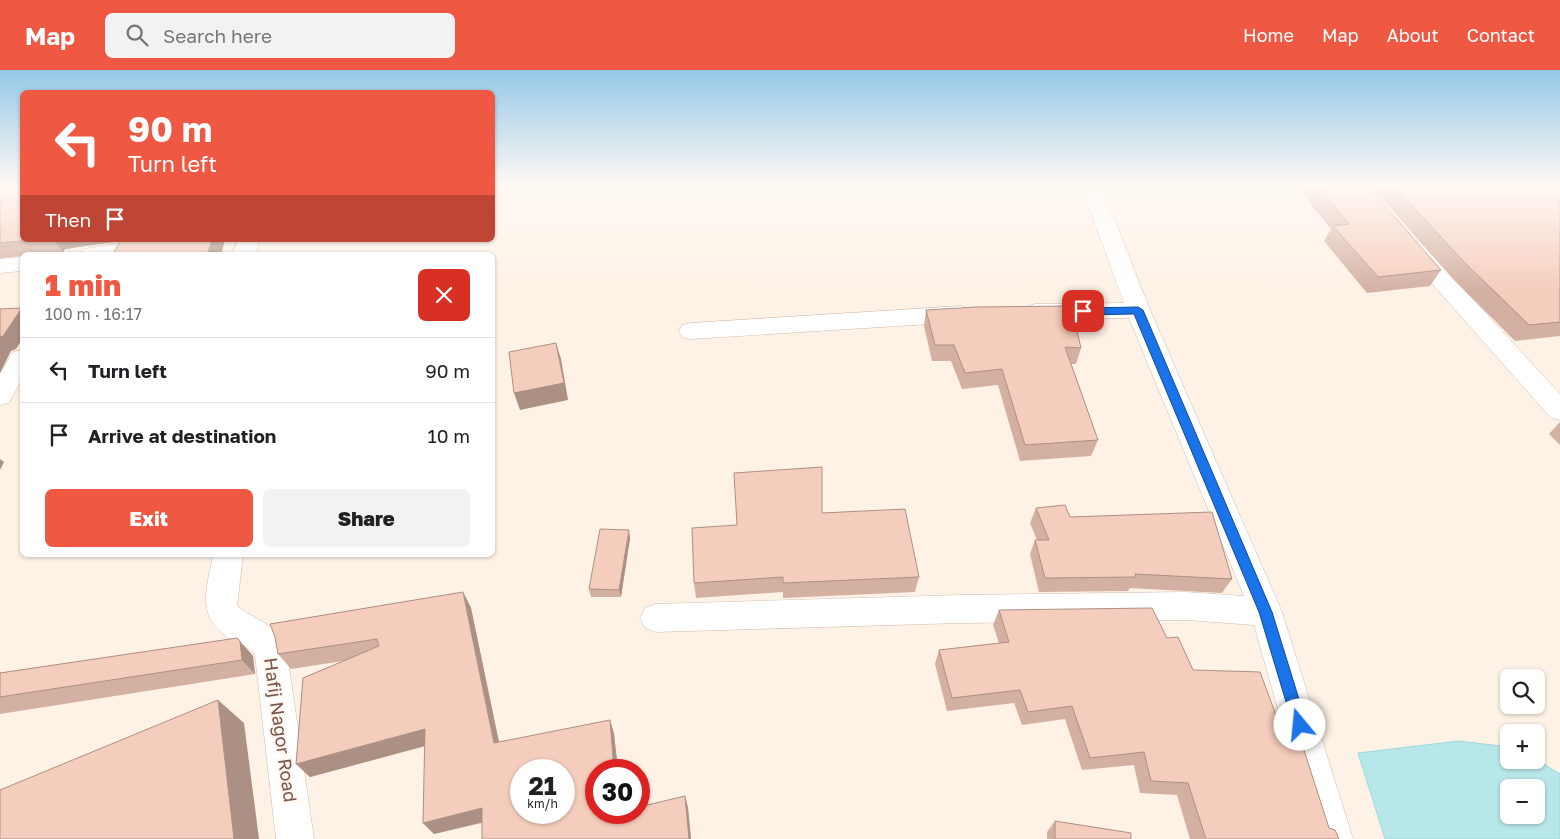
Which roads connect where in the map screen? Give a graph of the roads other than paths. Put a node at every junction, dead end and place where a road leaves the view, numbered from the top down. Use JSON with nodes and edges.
{"nodes":[{"id":1,"x":1104,"y":221,"type":"edge"},
{"id":2,"x":1401,"y":235,"type":"edge"},
{"id":3,"x":173,"y":242,"type":"edge"},
{"id":4,"x":109,"y":252,"type":"edge"},
{"id":5,"x":20,"y":264,"type":"edge"},
{"id":6,"x":0,"y":266,"type":"edge"},
{"id":7,"x":1138,"y":310,"type":"junction"},
{"id":8,"x":982,"y":313,"type":"edge"},
{"id":9,"x":1011,"y":313,"type":"edge"},
{"id":10,"x":692,"y":331,"type":"dead end"},
{"id":11,"x":20,"y":361,"type":"edge"},
{"id":12,"x":0,"y":396,"type":"edge"},
{"id":13,"x":1560,"y":411,"type":"edge"},
{"id":14,"x":228,"y":557,"type":"edge"},
{"id":15,"x":1266,"y":612,"type":"junction"},
{"id":16,"x":656,"y":618,"type":"dead end"},
{"id":17,"x":257,"y":635,"type":"junction"},
{"id":18,"x":208,"y":642,"type":"edge"},
{"id":19,"x":295,"y":839,"type":"edge"},
{"id":20,"x":1334,"y":839,"type":"edge"}],
"edges":[{"from":1,"to":7,"type":"street"},
{"from":2,"to":13,"type":"street"},
{"from":3,"to":4,"type":"street"},
{"from":5,"to":6,"type":"street"},
{"from":7,"to":9,"type":"street"},
{"from":7,"to":15,"type":"street"},
{"from":8,"to":10,"type":"street"},
{"from":11,"to":12,"type":"street"},
{"from":14,"to":17,"type":"street","name":"Hafij Nagor Road"},
{"from":15,"to":16,"type":"street"},
{"from":15,"to":20,"type":"street"},
{"from":17,"to":18,"type":"street"},
{"from":17,"to":19,"type":"street","name":"Hafij Nagor Road"}]}
